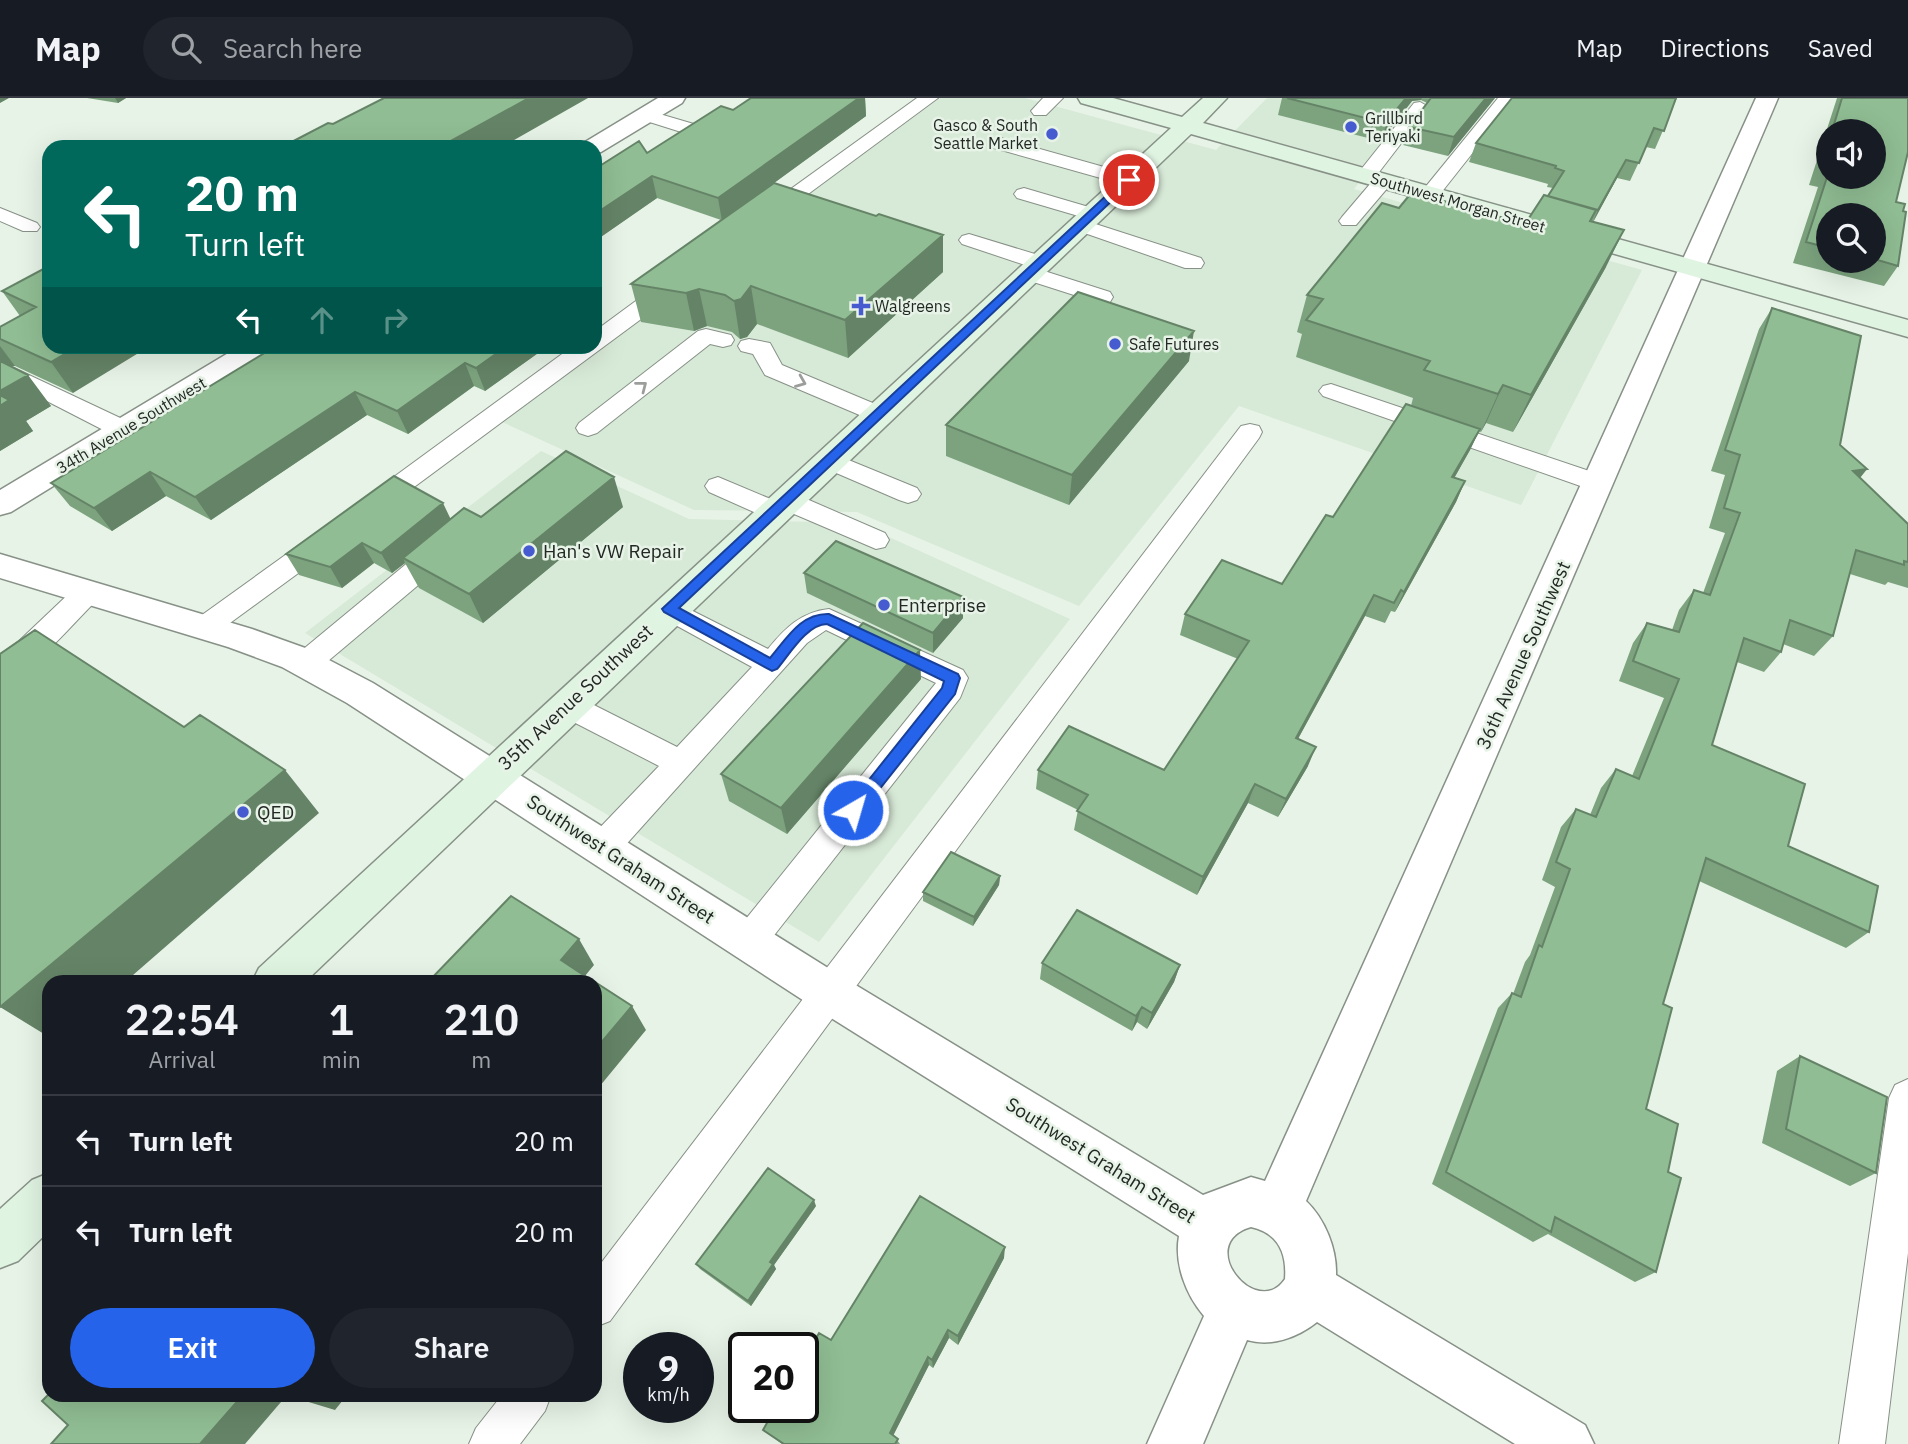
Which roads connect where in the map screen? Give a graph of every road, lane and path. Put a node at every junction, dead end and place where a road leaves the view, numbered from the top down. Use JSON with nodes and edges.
{"nodes":[{"id":1,"x":674,"y":98,"type":"edge"},
{"id":2,"x":929,"y":98,"type":"edge"},
{"id":3,"x":1054,"y":98,"type":"edge"},
{"id":4,"x":1089,"y":98,"type":"edge"},
{"id":5,"x":1216,"y":98,"type":"edge"},
{"id":6,"x":1507,"y":98,"type":"edge"},
{"id":7,"x":1767,"y":98,"type":"edge"},
{"id":8,"x":1420,"y":107,"type":"edge"},
{"id":9,"x":1040,"y":111,"type":"dead end"},
{"id":10,"x":646,"y":115,"type":"junction"},
{"id":11,"x":1187,"y":125,"type":"junction"},
{"id":12,"x":697,"y":131,"type":"edge"},
{"id":13,"x":602,"y":142,"type":"edge"},
{"id":14,"x":1001,"y":144,"type":"dead end"},
{"id":15,"x":1375,"y":178,"type":"junction"},
{"id":16,"x":1129,"y":180,"type":"junction"},
{"id":17,"x":1024,"y":194,"type":"dead end"},
{"id":18,"x":1430,"y":194,"type":"junction"},
{"id":19,"x":0,"y":214,"type":"edge"},
{"id":20,"x":1086,"y":220,"type":"junction"},
{"id":21,"x":1349,"y":220,"type":"dead end"},
{"id":22,"x":30,"y":227,"type":"dead end"},
{"id":23,"x":750,"y":229,"type":"edge"},
{"id":24,"x":969,"y":240,"type":"dead end"},
{"id":25,"x":1193,"y":263,"type":"dead end"},
{"id":26,"x":1035,"y":268,"type":"junction"},
{"id":27,"x":1691,"y":268,"type":"junction"},
{"id":28,"x":684,"y":277,"type":"edge"},
{"id":29,"x":1101,"y":297,"type":"edge"},
{"id":30,"x":1908,"y":329,"type":"edge"},
{"id":31,"x":602,"y":337,"type":"edge"},
{"id":32,"x":723,"y":340,"type":"edge"},
{"id":33,"x":749,"y":346,"type":"dead end"},
{"id":34,"x":248,"y":354,"type":"edge"},
{"id":35,"x":578,"y":354,"type":"edge"},
{"id":36,"x":14,"y":375,"type":"edge"},
{"id":37,"x":1331,"y":391,"type":"dead end"},
{"id":38,"x":878,"y":414,"type":"junction"},
{"id":39,"x":588,"y":428,"type":"dead end"},
{"id":40,"x":124,"y":430,"type":"junction"},
{"id":41,"x":1250,"y":432,"type":"dead end"},
{"id":42,"x":829,"y":460,"type":"junction"},
{"id":43,"x":1598,"y":482,"type":"junction"},
{"id":44,"x":719,"y":486,"type":"dead end"},
{"id":45,"x":908,"y":494,"type":"dead end"},
{"id":46,"x":0,"y":504,"type":"edge"},
{"id":47,"x":780,"y":506,"type":"junction"},
{"id":48,"x":463,"y":533,"type":"edge"},
{"id":49,"x":876,"y":540,"type":"dead end"},
{"id":50,"x":0,"y":566,"type":"edge"},
{"id":51,"x":87,"y":593,"type":"junction"},
{"id":52,"x":669,"y":609,"type":"junction"},
{"id":53,"x":205,"y":628,"type":"junction"},
{"id":54,"x":305,"y":664,"type":"junction"},
{"id":55,"x":772,"y":665,"type":"junction"},
{"id":56,"x":0,"y":670,"type":"edge"},
{"id":57,"x":567,"y":705,"type":"junction"},
{"id":58,"x":681,"y":763,"type":"junction"},
{"id":59,"x":492,"y":775,"type":"junction"},
{"id":60,"x":601,"y":849,"type":"junction"},
{"id":61,"x":749,"y":942,"type":"junction"},
{"id":62,"x":281,"y":975,"type":"edge"},
{"id":63,"x":828,"y":992,"type":"junction"},
{"id":64,"x":1908,"y":1098,"type":"edge"},
{"id":65,"x":42,"y":1204,"type":"edge"},
{"id":66,"x":1277,"y":1211,"type":"junction"},
{"id":67,"x":1208,"y":1226,"type":"junction"},
{"id":68,"x":0,"y":1243,"type":"edge"},
{"id":69,"x":1310,"y":1288,"type":"junction"},
{"id":70,"x":602,"y":1297,"type":"edge"},
{"id":71,"x":1234,"y":1308,"type":"junction"},
{"id":72,"x":524,"y":1402,"type":"edge"},
{"id":73,"x":492,"y":1444,"type":"edge"},
{"id":74,"x":1175,"y":1444,"type":"edge"},
{"id":75,"x":1566,"y":1444,"type":"edge"},
{"id":76,"x":1863,"y":1444,"type":"edge"}],
"edges":[{"from":1,"to":10,"type":"street"},
{"from":2,"to":23,"type":"lane"},
{"from":3,"to":9,"type":"lane"},
{"from":4,"to":11,"type":"main road","name":"Southwest Morgan Street"},
{"from":5,"to":11,"type":"main road","name":"35th Avenue Southwest"},
{"from":6,"to":18,"type":"lane"},
{"from":7,"to":27,"type":"street","name":"36th Avenue Southwest"},
{"from":8,"to":15,"type":"lane"},
{"from":10,"to":12,"type":"lane"},
{"from":10,"to":13,"type":"street"},
{"from":11,"to":15,"type":"main road","name":"Southwest Morgan Street"},
{"from":11,"to":16,"type":"main road","name":"35th Avenue Southwest"},
{"from":14,"to":16,"type":"lane"},
{"from":15,"to":18,"type":"main road","name":"Southwest Morgan Street"},
{"from":15,"to":21,"type":"lane"},
{"from":16,"to":20,"type":"main road","name":"35th Avenue Southwest"},
{"from":17,"to":20,"type":"lane"},
{"from":18,"to":27,"type":"main road","name":"Southwest Morgan Street"},
{"from":19,"to":22,"type":"lane"},
{"from":20,"to":25,"type":"lane"},
{"from":20,"to":26,"type":"main road","name":"35th Avenue Southwest"},
{"from":24,"to":26,"type":"lane"},
{"from":26,"to":29,"type":"lane"},
{"from":26,"to":38,"type":"main road","name":"35th Avenue Southwest"},
{"from":27,"to":30,"type":"main road","name":"Southwest Morgan Street"},
{"from":27,"to":43,"type":"street","name":"36th Avenue Southwest"},
{"from":28,"to":31,"type":"lane"},
{"from":39,"to":32,"type":"lane","one_way":true},
{"from":33,"to":38,"type":"lane","one_way":true},
{"from":34,"to":40,"type":"street","name":"34th Avenue Southwest"},
{"from":35,"to":53,"type":"lane"},
{"from":36,"to":40,"type":"lane"},
{"from":37,"to":43,"type":"lane"},
{"from":38,"to":42,"type":"main road","name":"35th Avenue Southwest"},
{"from":40,"to":46,"type":"street","name":"34th Avenue Southwest"},
{"from":41,"to":63,"type":"lane"},
{"from":42,"to":45,"type":"lane"},
{"from":42,"to":47,"type":"main road","name":"35th Avenue Southwest"},
{"from":43,"to":66,"type":"street","name":"36th Avenue Southwest"},
{"from":44,"to":47,"type":"lane"},
{"from":47,"to":49,"type":"lane"},
{"from":47,"to":52,"type":"main road","name":"35th Avenue Southwest"},
{"from":48,"to":54,"type":"lane"},
{"from":50,"to":51,"type":"street","name":"Southwest Graham Street"},
{"from":51,"to":53,"type":"street","name":"Southwest Graham Street"},
{"from":51,"to":56,"type":"lane"},
{"from":52,"to":55,"type":"lane"},
{"from":52,"to":57,"type":"main road","name":"35th Avenue Southwest"},
{"from":53,"to":54,"type":"street","name":"Southwest Graham Street"},
{"from":54,"to":59,"type":"street","name":"Southwest Graham Street"},
{"from":55,"to":58,"type":"lane"},
{"from":55,"to":61,"type":"lane"},
{"from":57,"to":58,"type":"lane"},
{"from":57,"to":59,"type":"main road","name":"35th Avenue Southwest"},
{"from":58,"to":60,"type":"lane"},
{"from":59,"to":60,"type":"street","name":"Southwest Graham Street"},
{"from":59,"to":62,"type":"main road","name":"35th Avenue Southwest"},
{"from":60,"to":61,"type":"street","name":"Southwest Graham Street"},
{"from":61,"to":63,"type":"street","name":"Southwest Graham Street"},
{"from":63,"to":67,"type":"street","name":"Southwest Graham Street"},
{"from":63,"to":70,"type":"lane"},
{"from":64,"to":76,"type":"lane"},
{"from":65,"to":68,"type":"main road"},
{"from":66,"to":67,"type":"street"},
{"from":66,"to":69,"type":"street"},
{"from":67,"to":71,"type":"street"},
{"from":69,"to":71,"type":"street"},
{"from":69,"to":75,"type":"street"},
{"from":71,"to":74,"type":"street"},
{"from":72,"to":73,"type":"lane"}]}
